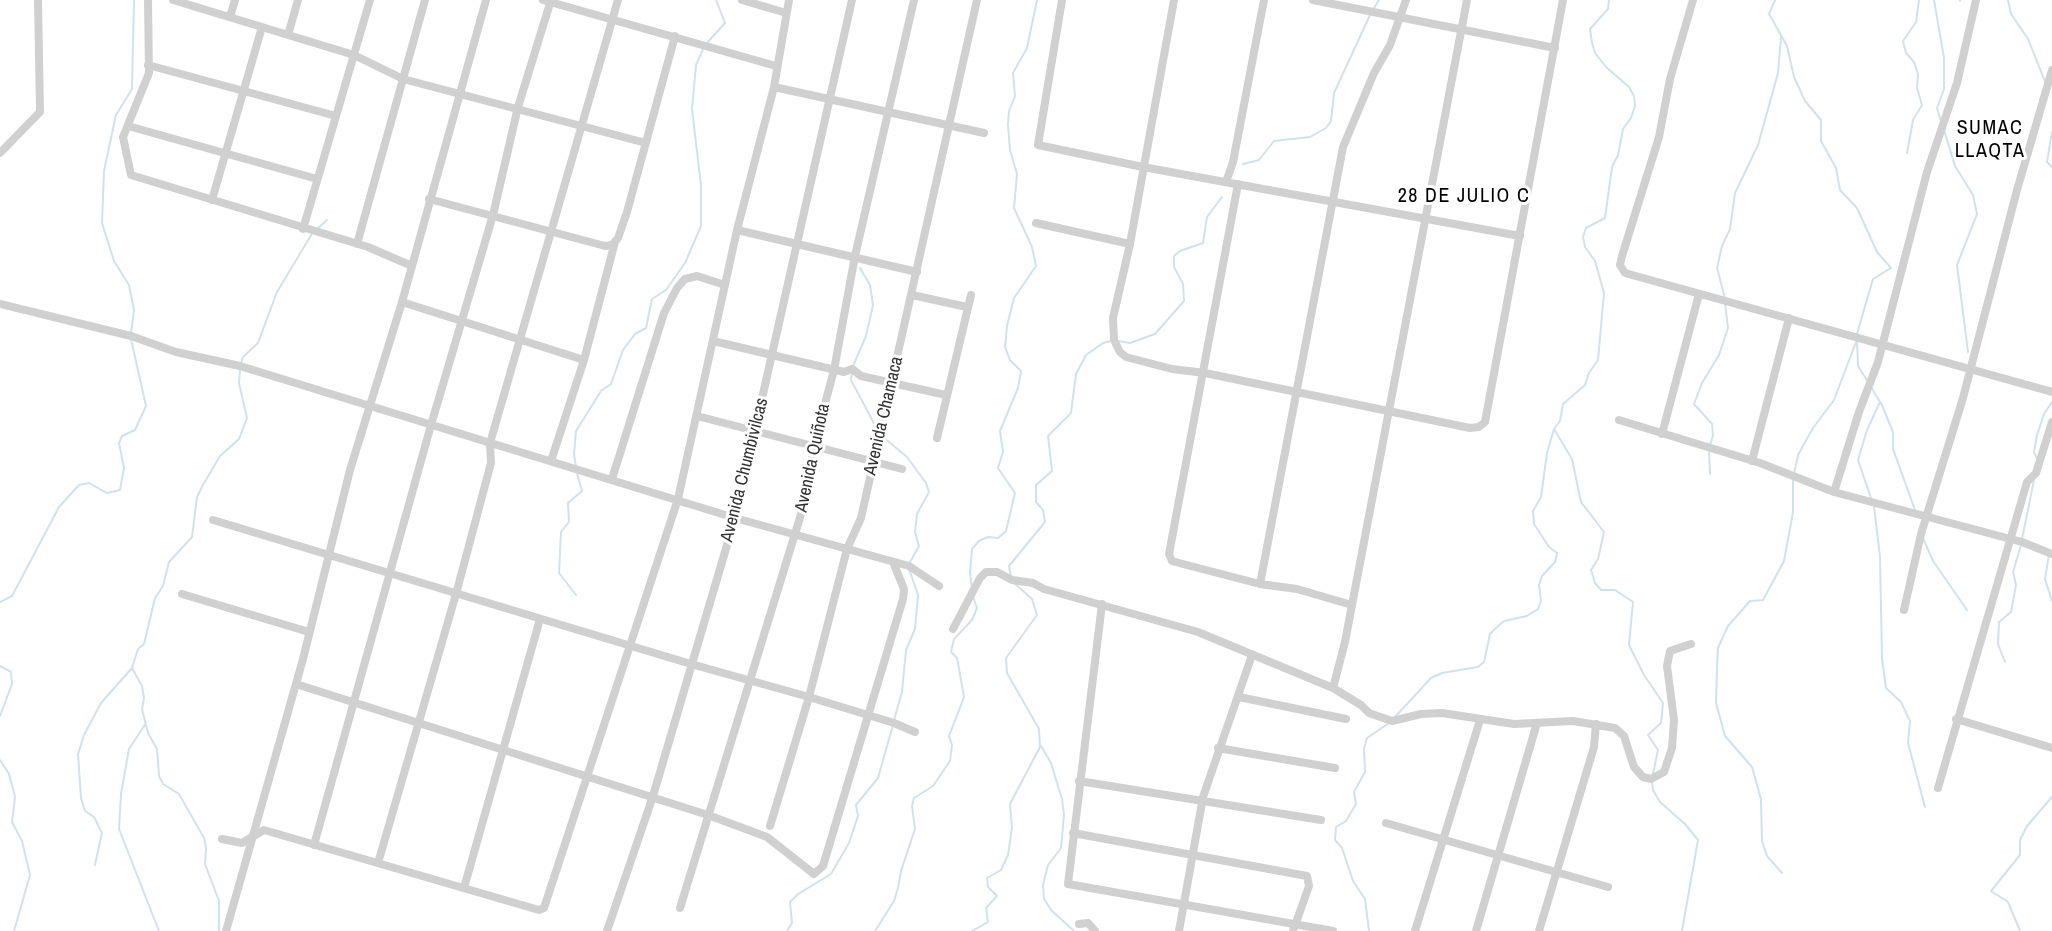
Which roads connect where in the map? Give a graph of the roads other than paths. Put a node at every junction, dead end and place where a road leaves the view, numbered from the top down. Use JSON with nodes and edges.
{"nodes":[{"id":1,"x":38,"y":0,"type":"edge"},
{"id":2,"x":148,"y":0,"type":"edge"},
{"id":3,"x":173,"y":0,"type":"edge"},
{"id":4,"x":235,"y":0,"type":"edge"},
{"id":5,"x":298,"y":0,"type":"edge"},
{"id":6,"x":370,"y":0,"type":"edge"},
{"id":7,"x":425,"y":0,"type":"edge"},
{"id":8,"x":486,"y":0,"type":"edge"},
{"id":9,"x":618,"y":0,"type":"edge"},
{"id":10,"x":742,"y":0,"type":"edge"},
{"id":11,"x":789,"y":0,"type":"edge"},
{"id":12,"x":852,"y":0,"type":"edge"},
{"id":13,"x":914,"y":0,"type":"edge"},
{"id":14,"x":977,"y":0,"type":"edge"},
{"id":15,"x":1062,"y":0,"type":"edge"},
{"id":16,"x":1174,"y":0,"type":"edge"},
{"id":17,"x":1264,"y":0,"type":"edge"},
{"id":18,"x":1313,"y":0,"type":"edge"},
{"id":19,"x":1406,"y":0,"type":"edge"},
{"id":20,"x":1467,"y":0,"type":"edge"},
{"id":21,"x":1563,"y":0,"type":"edge"},
{"id":22,"x":1693,"y":0,"type":"edge"},
{"id":23,"x":1976,"y":0,"type":"edge"},
{"id":24,"x":548,"y":1,"type":"edge"},
{"id":25,"x":786,"y":13,"type":"junction"},
{"id":26,"x":1400,"y":15,"type":"junction"},
{"id":27,"x":230,"y":17,"type":"junction"},
{"id":28,"x":613,"y":19,"type":"junction"},
{"id":29,"x":262,"y":27,"type":"junction"},
{"id":30,"x":1462,"y":30,"type":"junction"},
{"id":31,"x":288,"y":35,"type":"junction"},
{"id":32,"x":675,"y":36,"type":"junction"},
{"id":33,"x":1555,"y":48,"type":"junction"},
{"id":34,"x":354,"y":55,"type":"junction"},
{"id":35,"x":148,"y":65,"type":"junction"},
{"id":36,"x":776,"y":66,"type":"junction"},
{"id":37,"x":2052,"y":70,"type":"edge"},
{"id":38,"x":403,"y":78,"type":"junction"},
{"id":39,"x":774,"y":87,"type":"junction"},
{"id":40,"x":244,"y":91,"type":"junction"},
{"id":41,"x":460,"y":93,"type":"junction"},
{"id":42,"x":830,"y":100,"type":"junction"},
{"id":43,"x":518,"y":107,"type":"junction"},
{"id":44,"x":889,"y":111,"type":"junction"},
{"id":45,"x":336,"y":116,"type":"junction"},
{"id":46,"x":949,"y":124,"type":"junction"},
{"id":47,"x":128,"y":126,"type":"junction"},
{"id":48,"x":582,"y":126,"type":"junction"},
{"id":49,"x":984,"y":133,"type":"dead end"},
{"id":50,"x":646,"y":143,"type":"junction"},
{"id":51,"x":0,"y":153,"type":"edge"},
{"id":52,"x":226,"y":153,"type":"junction"},
{"id":53,"x":1143,"y":167,"type":"junction"},
{"id":54,"x":317,"y":179,"type":"junction"},
{"id":55,"x":1226,"y":182,"type":"junction"},
{"id":56,"x":1238,"y":184,"type":"junction"},
{"id":57,"x":429,"y":199,"type":"junction"},
{"id":58,"x":212,"y":200,"type":"junction"},
{"id":59,"x":1333,"y":202,"type":"junction"},
{"id":60,"x":493,"y":215,"type":"junction"},
{"id":61,"x":1425,"y":219,"type":"junction"},
{"id":62,"x":1036,"y":223,"type":"dead end"},
{"id":63,"x":303,"y":228,"type":"junction"},
{"id":64,"x":551,"y":230,"type":"junction"},
{"id":65,"x":737,"y":230,"type":"junction"},
{"id":66,"x":1520,"y":236,"type":"junction"},
{"id":67,"x":615,"y":242,"type":"junction"},
{"id":68,"x":795,"y":243,"type":"junction"},
{"id":69,"x":357,"y":244,"type":"junction"},
{"id":70,"x":1130,"y":244,"type":"junction"},
{"id":71,"x":855,"y":256,"type":"junction"},
{"id":72,"x":412,"y":266,"type":"junction"},
{"id":73,"x":916,"y":272,"type":"junction"},
{"id":74,"x":725,"y":285,"type":"junction"},
{"id":75,"x":1700,"y":294,"type":"junction"},
{"id":76,"x":912,"y":295,"type":"junction"},
{"id":77,"x":971,"y":295,"type":"dead end"},
{"id":78,"x":402,"y":302,"type":"junction"},
{"id":79,"x":0,"y":304,"type":"edge"},
{"id":80,"x":967,"y":307,"type":"junction"},
{"id":81,"x":1790,"y":318,"type":"junction"},
{"id":82,"x":462,"y":321,"type":"junction"},
{"id":83,"x":520,"y":339,"type":"junction"},
{"id":84,"x":713,"y":341,"type":"junction"},
{"id":85,"x":1881,"y":345,"type":"junction"},
{"id":86,"x":773,"y":355,"type":"junction"},
{"id":87,"x":584,"y":360,"type":"junction"},
{"id":88,"x":834,"y":370,"type":"junction"},
{"id":89,"x":1970,"y":370,"type":"junction"},
{"id":90,"x":1205,"y":373,"type":"junction"},
{"id":91,"x":892,"y":383,"type":"junction"},
{"id":92,"x":2052,"y":392,"type":"edge"},
{"id":93,"x":1296,"y":393,"type":"junction"},
{"id":94,"x":946,"y":395,"type":"junction"},
{"id":95,"x":368,"y":405,"type":"junction"},
{"id":96,"x":1389,"y":411,"type":"junction"},
{"id":97,"x":697,"y":416,"type":"junction"},
{"id":98,"x":1619,"y":420,"type":"dead end"},
{"id":99,"x":2052,"y":422,"type":"edge"},
{"id":100,"x":431,"y":424,"type":"junction"},
{"id":101,"x":754,"y":429,"type":"junction"},
{"id":102,"x":1662,"y":434,"type":"junction"},
{"id":103,"x":937,"y":438,"type":"dead end"},
{"id":104,"x":490,"y":442,"type":"junction"},
{"id":105,"x":814,"y":445,"type":"junction"},
{"id":106,"x":551,"y":461,"type":"junction"},
{"id":107,"x":1752,"y":461,"type":"junction"},
{"id":108,"x":873,"y":462,"type":"junction"},
{"id":109,"x":902,"y":469,"type":"dead end"},
{"id":110,"x":612,"y":479,"type":"junction"},
{"id":111,"x":1834,"y":492,"type":"junction"},
{"id":112,"x":678,"y":498,"type":"junction"},
{"id":113,"x":1927,"y":517,"type":"junction"},
{"id":114,"x":735,"y":518,"type":"junction"},
{"id":115,"x":213,"y":520,"type":"dead end"},
{"id":116,"x":795,"y":535,"type":"junction"},
{"id":117,"x":2012,"y":540,"type":"junction"},
{"id":118,"x":847,"y":549,"type":"junction"},
{"id":119,"x":2052,"y":554,"type":"edge"},
{"id":120,"x":328,"y":555,"type":"junction"},
{"id":121,"x":893,"y":562,"type":"junction"},
{"id":122,"x":390,"y":573,"type":"junction"},
{"id":123,"x":1260,"y":584,"type":"junction"},
{"id":124,"x":939,"y":586,"type":"dead end"},
{"id":125,"x":182,"y":594,"type":"dead end"},
{"id":126,"x":456,"y":594,"type":"junction"},
{"id":127,"x":1102,"y":604,"type":"junction"},
{"id":128,"x":1352,"y":605,"type":"junction"},
{"id":129,"x":1904,"y":610,"type":"dead end"},
{"id":130,"x":540,"y":619,"type":"junction"},
{"id":131,"x":953,"y":629,"type":"dead end"},
{"id":132,"x":309,"y":632,"type":"junction"},
{"id":133,"x":1691,"y":645,"type":"dead end"},
{"id":134,"x":630,"y":646,"type":"junction"},
{"id":135,"x":1252,"y":656,"type":"junction"},
{"id":136,"x":691,"y":664,"type":"junction"},
{"id":137,"x":749,"y":681,"type":"junction"},
{"id":138,"x":296,"y":684,"type":"junction"},
{"id":139,"x":1333,"y":688,"type":"junction"},
{"id":140,"x":809,"y":697,"type":"junction"},
{"id":141,"x":1239,"y":697,"type":"junction"},
{"id":142,"x":354,"y":702,"type":"junction"},
{"id":143,"x":868,"y":715,"type":"junction"},
{"id":144,"x":1346,"y":719,"type":"dead end"},
{"id":145,"x":1956,"y":719,"type":"junction"},
{"id":146,"x":1480,"y":720,"type":"junction"},
{"id":147,"x":419,"y":723,"type":"junction"},
{"id":148,"x":1537,"y":723,"type":"junction"},
{"id":149,"x":1596,"y":723,"type":"junction"},
{"id":150,"x":915,"y":732,"type":"dead end"},
{"id":151,"x":1218,"y":748,"type":"junction"},
{"id":152,"x":2052,"y":748,"type":"edge"},
{"id":153,"x":504,"y":749,"type":"junction"},
{"id":154,"x":1335,"y":768,"type":"dead end"},
{"id":155,"x":587,"y":776,"type":"junction"},
{"id":156,"x":1079,"y":782,"type":"junction"},
{"id":157,"x":1938,"y":788,"type":"dead end"},
{"id":158,"x":653,"y":796,"type":"junction"},
{"id":159,"x":1202,"y":801,"type":"junction"},
{"id":160,"x":708,"y":815,"type":"junction"},
{"id":161,"x":1321,"y":820,"type":"dead end"},
{"id":162,"x":1386,"y":823,"type":"dead end"},
{"id":163,"x":770,"y":826,"type":"dead end"},
{"id":164,"x":1073,"y":833,"type":"junction"},
{"id":165,"x":253,"y":837,"type":"junction"},
{"id":166,"x":222,"y":839,"type":"dead end"},
{"id":167,"x":1443,"y":839,"type":"junction"},
{"id":168,"x":314,"y":845,"type":"junction"},
{"id":169,"x":1192,"y":855,"type":"junction"},
{"id":170,"x":1498,"y":855,"type":"junction"},
{"id":171,"x":378,"y":863,"type":"junction"},
{"id":172,"x":1557,"y":872,"type":"junction"},
{"id":173,"x":1608,"y":887,"type":"dead end"},
{"id":174,"x":465,"y":888,"type":"junction"},
{"id":175,"x":1183,"y":905,"type":"junction"},
{"id":176,"x":680,"y":908,"type":"dead end"},
{"id":177,"x":1079,"y":924,"type":"dead end"},
{"id":178,"x":1294,"y":928,"type":"edge"},
{"id":179,"x":226,"y":931,"type":"edge"},
{"id":180,"x":607,"y":931,"type":"edge"},
{"id":181,"x":1095,"y":931,"type":"edge"},
{"id":182,"x":1179,"y":931,"type":"edge"},
{"id":183,"x":1332,"y":931,"type":"edge"},
{"id":184,"x":1415,"y":931,"type":"edge"},
{"id":185,"x":1476,"y":931,"type":"edge"},
{"id":186,"x":1539,"y":931,"type":"edge"}],
"edges":[{"from":1,"to":51,"type":"street"},
{"from":2,"to":35,"type":"street"},
{"from":3,"to":27,"type":"street"},
{"from":4,"to":27,"type":"street"},
{"from":5,"to":31,"type":"street"},
{"from":6,"to":34,"type":"street"},
{"from":7,"to":38,"type":"street"},
{"from":8,"to":41,"type":"street"},
{"from":9,"to":28,"type":"street"},
{"from":10,"to":25,"type":"street"},
{"from":11,"to":25,"type":"street"},
{"from":12,"to":42,"type":"street","name":"Avenida Chumbivilcas"},
{"from":13,"to":44,"type":"street","name":"Avenida Quiñota"},
{"from":14,"to":46,"type":"street","name":"Avenida Chamaca"},
{"from":15,"to":53,"type":"street"},
{"from":16,"to":53,"type":"street"},
{"from":17,"to":55,"type":"street"},
{"from":18,"to":26,"type":"street"},
{"from":19,"to":26,"type":"street"},
{"from":20,"to":30,"type":"street"},
{"from":21,"to":33,"type":"street"},
{"from":22,"to":75,"type":"street"},
{"from":23,"to":85,"type":"street"},
{"from":24,"to":28,"type":"street"},
{"from":24,"to":43,"type":"street"},
{"from":25,"to":36,"type":"street"},
{"from":26,"to":30,"type":"street"},
{"from":26,"to":59,"type":"street"},
{"from":27,"to":29,"type":"street"},
{"from":28,"to":32,"type":"street"},
{"from":28,"to":48,"type":"street"},
{"from":29,"to":31,"type":"street"},
{"from":29,"to":40,"type":"street"},
{"from":30,"to":33,"type":"street"},
{"from":30,"to":61,"type":"street"},
{"from":31,"to":34,"type":"street"},
{"from":32,"to":36,"type":"street"},
{"from":32,"to":50,"type":"street"},
{"from":33,"to":66,"type":"street"},
{"from":34,"to":38,"type":"street"},
{"from":34,"to":45,"type":"street"},
{"from":35,"to":40,"type":"street"},
{"from":35,"to":47,"type":"street"},
{"from":36,"to":39,"type":"street"},
{"from":37,"to":89,"type":"street"},
{"from":38,"to":41,"type":"street"},
{"from":38,"to":69,"type":"street"},
{"from":39,"to":42,"type":"street"},
{"from":39,"to":65,"type":"street"},
{"from":40,"to":45,"type":"street"},
{"from":40,"to":52,"type":"street"},
{"from":41,"to":43,"type":"street"},
{"from":41,"to":57,"type":"street"},
{"from":42,"to":44,"type":"street"},
{"from":42,"to":68,"type":"street","name":"Avenida Chumbivilcas"},
{"from":43,"to":48,"type":"street"},
{"from":43,"to":60,"type":"street"},
{"from":44,"to":46,"type":"street"},
{"from":44,"to":71,"type":"street","name":"Avenida Quiñota"},
{"from":45,"to":54,"type":"street"},
{"from":46,"to":49,"type":"street"},
{"from":46,"to":73,"type":"street","name":"Avenida Chamaca"},
{"from":47,"to":52,"type":"street"},
{"from":47,"to":58,"type":"street"},
{"from":48,"to":50,"type":"street"},
{"from":48,"to":64,"type":"street"},
{"from":50,"to":67,"type":"street"},
{"from":52,"to":54,"type":"street"},
{"from":52,"to":58,"type":"street"},
{"from":53,"to":55,"type":"street"},
{"from":53,"to":70,"type":"street"},
{"from":54,"to":63,"type":"street"},
{"from":55,"to":56,"type":"street"},
{"from":56,"to":59,"type":"street"},
{"from":56,"to":90,"type":"street"},
{"from":57,"to":60,"type":"street"},
{"from":57,"to":72,"type":"street"},
{"from":58,"to":63,"type":"street"},
{"from":59,"to":61,"type":"street"},
{"from":59,"to":93,"type":"street"},
{"from":60,"to":64,"type":"street"},
{"from":60,"to":82,"type":"street"},
{"from":61,"to":66,"type":"street"},
{"from":61,"to":96,"type":"street"},
{"from":62,"to":70,"type":"street"},
{"from":63,"to":69,"type":"street"},
{"from":64,"to":67,"type":"street"},
{"from":64,"to":83,"type":"street"},
{"from":65,"to":68,"type":"street"},
{"from":65,"to":74,"type":"street"},
{"from":66,"to":96,"type":"street"},
{"from":67,"to":87,"type":"street"},
{"from":68,"to":71,"type":"street"},
{"from":68,"to":86,"type":"street","name":"Avenida Chumbivilcas"},
{"from":69,"to":72,"type":"street"},
{"from":70,"to":90,"type":"street"},
{"from":71,"to":73,"type":"street"},
{"from":71,"to":88,"type":"street","name":"Avenida Quiñota"},
{"from":72,"to":78,"type":"street"},
{"from":73,"to":76,"type":"street","name":"Avenida Chamaca"},
{"from":74,"to":84,"type":"street"},
{"from":74,"to":110,"type":"street"},
{"from":75,"to":81,"type":"street"},
{"from":75,"to":102,"type":"street"},
{"from":76,"to":80,"type":"street"},
{"from":76,"to":91,"type":"street","name":"Avenida Chamaca"},
{"from":77,"to":80,"type":"street"},
{"from":78,"to":82,"type":"street"},
{"from":78,"to":95,"type":"street"},
{"from":79,"to":95,"type":"street"},
{"from":80,"to":94,"type":"street"},
{"from":81,"to":85,"type":"street"},
{"from":81,"to":107,"type":"street"},
{"from":82,"to":83,"type":"street"},
{"from":82,"to":100,"type":"street"},
{"from":83,"to":87,"type":"street"},
{"from":83,"to":104,"type":"street"},
{"from":84,"to":86,"type":"street"},
{"from":84,"to":97,"type":"street"},
{"from":85,"to":89,"type":"street"},
{"from":85,"to":111,"type":"street"},
{"from":86,"to":88,"type":"street"},
{"from":86,"to":101,"type":"street","name":"Avenida Chumbivilcas"},
{"from":87,"to":106,"type":"street"},
{"from":88,"to":91,"type":"street"},
{"from":88,"to":105,"type":"street","name":"Avenida Quiñota"},
{"from":89,"to":92,"type":"street"},
{"from":89,"to":113,"type":"street"},
{"from":90,"to":93,"type":"street"},
{"from":90,"to":123,"type":"street"},
{"from":91,"to":94,"type":"street"},
{"from":91,"to":108,"type":"street","name":"Avenida Chamaca"},
{"from":93,"to":96,"type":"street"},
{"from":93,"to":123,"type":"street"},
{"from":94,"to":103,"type":"street"},
{"from":95,"to":100,"type":"street"},
{"from":95,"to":120,"type":"street"},
{"from":96,"to":128,"type":"street"},
{"from":97,"to":101,"type":"street"},
{"from":97,"to":112,"type":"street"},
{"from":98,"to":102,"type":"street"},
{"from":99,"to":117,"type":"street"},
{"from":100,"to":104,"type":"street"},
{"from":100,"to":122,"type":"street"},
{"from":101,"to":105,"type":"street"},
{"from":101,"to":114,"type":"street","name":"Avenida Chumbivilcas"},
{"from":102,"to":107,"type":"street"},
{"from":104,"to":106,"type":"street"},
{"from":104,"to":126,"type":"street"},
{"from":105,"to":108,"type":"street"},
{"from":105,"to":116,"type":"street","name":"Avenida Quiñota"},
{"from":106,"to":110,"type":"street"},
{"from":107,"to":111,"type":"street"},
{"from":108,"to":109,"type":"street"},
{"from":108,"to":118,"type":"street","name":"Avenida Chamaca"},
{"from":110,"to":112,"type":"street"},
{"from":111,"to":113,"type":"street"},
{"from":112,"to":114,"type":"street"},
{"from":112,"to":134,"type":"street"},
{"from":113,"to":117,"type":"street"},
{"from":113,"to":129,"type":"street"},
{"from":114,"to":116,"type":"street"},
{"from":114,"to":136,"type":"street","name":"Avenida Chumbivilcas"},
{"from":115,"to":120,"type":"street"},
{"from":116,"to":118,"type":"street"},
{"from":116,"to":137,"type":"street","name":"Avenida Quiñota"},
{"from":117,"to":119,"type":"street"},
{"from":117,"to":145,"type":"street"},
{"from":118,"to":121,"type":"street"},
{"from":118,"to":140,"type":"street","name":"Avenida Chamaca"},
{"from":120,"to":122,"type":"street"},
{"from":120,"to":132,"type":"street"},
{"from":121,"to":124,"type":"street"},
{"from":121,"to":143,"type":"street"},
{"from":122,"to":126,"type":"street"},
{"from":122,"to":142,"type":"street"},
{"from":123,"to":128,"type":"street"},
{"from":125,"to":132,"type":"street"},
{"from":126,"to":130,"type":"street"},
{"from":126,"to":147,"type":"street"},
{"from":127,"to":131,"type":"street"},
{"from":127,"to":135,"type":"street"},
{"from":127,"to":156,"type":"street"},
{"from":128,"to":139,"type":"street"},
{"from":130,"to":134,"type":"street"},
{"from":130,"to":153,"type":"street"},
{"from":132,"to":138,"type":"street"},
{"from":133,"to":149,"type":"street"},
{"from":134,"to":136,"type":"street"},
{"from":134,"to":155,"type":"street"},
{"from":135,"to":139,"type":"street"},
{"from":135,"to":141,"type":"street"},
{"from":136,"to":137,"type":"street"},
{"from":136,"to":158,"type":"street","name":"Avenida Chumbivilcas"},
{"from":137,"to":140,"type":"street"},
{"from":137,"to":160,"type":"street","name":"Avenida Quiñota"},
{"from":138,"to":142,"type":"street"},
{"from":138,"to":165,"type":"street"},
{"from":139,"to":146,"type":"street"},
{"from":140,"to":143,"type":"street"},
{"from":140,"to":163,"type":"street","name":"Avenida Chamaca"},
{"from":141,"to":144,"type":"street"},
{"from":141,"to":151,"type":"street"},
{"from":142,"to":147,"type":"street"},
{"from":142,"to":168,"type":"street"},
{"from":143,"to":150,"type":"street"},
{"from":143,"to":160,"type":"street"},
{"from":145,"to":152,"type":"street"},
{"from":145,"to":157,"type":"street"},
{"from":146,"to":148,"type":"street"},
{"from":146,"to":167,"type":"street"},
{"from":147,"to":153,"type":"street"},
{"from":147,"to":171,"type":"street"},
{"from":148,"to":149,"type":"street"},
{"from":148,"to":170,"type":"street"},
{"from":149,"to":172,"type":"street"},
{"from":151,"to":154,"type":"street"},
{"from":151,"to":159,"type":"street"},
{"from":153,"to":155,"type":"street"},
{"from":153,"to":174,"type":"street"},
{"from":155,"to":158,"type":"street"},
{"from":155,"to":174,"type":"street"},
{"from":156,"to":159,"type":"street"},
{"from":156,"to":164,"type":"street"},
{"from":158,"to":160,"type":"street"},
{"from":158,"to":180,"type":"street","name":"Avenida Chumbivilcas"},
{"from":159,"to":161,"type":"street"},
{"from":159,"to":169,"type":"street"},
{"from":160,"to":176,"type":"street","name":"Avenida Quiñota"},
{"from":162,"to":167,"type":"street"},
{"from":164,"to":169,"type":"street"},
{"from":164,"to":175,"type":"street"},
{"from":165,"to":166,"type":"street"},
{"from":165,"to":168,"type":"street"},
{"from":165,"to":179,"type":"street"},
{"from":167,"to":170,"type":"street"},
{"from":167,"to":184,"type":"street"},
{"from":168,"to":171,"type":"street"},
{"from":169,"to":175,"type":"street"},
{"from":169,"to":178,"type":"street"},
{"from":170,"to":172,"type":"street"},
{"from":170,"to":185,"type":"street"},
{"from":171,"to":174,"type":"street"},
{"from":172,"to":173,"type":"street"},
{"from":172,"to":186,"type":"street"},
{"from":175,"to":178,"type":"street"},
{"from":175,"to":182,"type":"street"},
{"from":177,"to":181,"type":"street"},
{"from":178,"to":183,"type":"street"}]}
